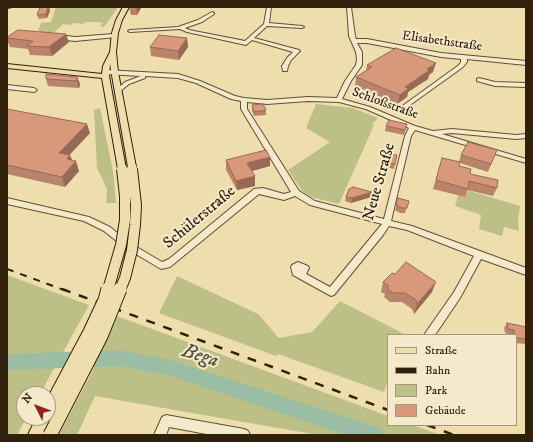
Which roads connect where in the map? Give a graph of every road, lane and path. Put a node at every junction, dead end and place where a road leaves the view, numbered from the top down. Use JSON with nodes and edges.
{"nodes":[{"id":1,"x":126,"y":7,"type":"edge"},
{"id":2,"x":269,"y":7,"type":"edge"},
{"id":3,"x":349,"y":7,"type":"edge"},
{"id":4,"x":212,"y":13,"type":"dead end"},
{"id":5,"x":266,"y":24,"type":"junction"},
{"id":6,"x":181,"y":27,"type":"junction"},
{"id":7,"x":302,"y":28,"type":"dead end"},
{"id":8,"x":130,"y":32,"type":"dead end"},
{"id":9,"x":55,"y":36,"type":"edge"},
{"id":10,"x":114,"y":36,"type":"junction"},
{"id":11,"x":252,"y":39,"type":"junction"},
{"id":12,"x":355,"y":41,"type":"junction"},
{"id":13,"x":113,"y":52,"type":"junction"},
{"id":14,"x":464,"y":58,"type":"junction"},
{"id":15,"x":7,"y":62,"type":"edge"},
{"id":16,"x":526,"y":63,"type":"edge"},
{"id":17,"x":7,"y":66,"type":"edge"},
{"id":18,"x":285,"y":70,"type":"dead end"},
{"id":19,"x":105,"y":74,"type":"junction"},
{"id":20,"x":115,"y":74,"type":"junction"},
{"id":21,"x":143,"y":77,"type":"junction"},
{"id":22,"x":188,"y":79,"type":"junction"},
{"id":23,"x":479,"y":80,"type":"dead end"},
{"id":24,"x":526,"y":85,"type":"edge"},
{"id":25,"x":7,"y":87,"type":"edge"},
{"id":26,"x":34,"y":90,"type":"dead end"},
{"id":27,"x":118,"y":91,"type":"junction"},
{"id":28,"x":244,"y":100,"type":"junction"},
{"id":29,"x":339,"y":100,"type":"junction"},
{"id":30,"x":403,"y":108,"type":"dead end"},
{"id":31,"x":413,"y":127,"type":"junction"},
{"id":32,"x":434,"y":133,"type":"junction"},
{"id":33,"x":526,"y":136,"type":"edge"},
{"id":34,"x":516,"y":137,"type":"junction"},
{"id":35,"x":526,"y":142,"type":"edge"},
{"id":36,"x":526,"y":161,"type":"edge"},
{"id":37,"x":127,"y":168,"type":"junction"},
{"id":38,"x":296,"y":193,"type":"junction"},
{"id":39,"x":7,"y":201,"type":"edge"},
{"id":40,"x":387,"y":222,"type":"junction"},
{"id":41,"x":479,"y":255,"type":"junction"},
{"id":42,"x":526,"y":272,"type":"edge"},
{"id":43,"x":301,"y":276,"type":"dead end"},
{"id":44,"x":430,"y":334,"type":"edge"},
{"id":45,"x":56,"y":396,"type":"edge"},
{"id":46,"x":40,"y":426,"type":"edge"},
{"id":47,"x":35,"y":435,"type":"edge"},
{"id":48,"x":50,"y":435,"type":"edge"},
{"id":49,"x":160,"y":435,"type":"edge"},
{"id":50,"x":244,"y":435,"type":"edge"}],
"edges":[{"from":1,"to":10,"type":"main road"},
{"from":2,"to":5,"type":"street"},
{"from":3,"to":12,"type":"street"},
{"from":4,"to":6,"type":"street"},
{"from":5,"to":7,"type":"street"},
{"from":5,"to":11,"type":"street"},
{"from":6,"to":8,"type":"street"},
{"from":6,"to":11,"type":"street"},
{"from":9,"to":10,"type":"street"},
{"from":10,"to":13,"type":"main road"},
{"from":11,"to":18,"type":"street"},
{"from":12,"to":14,"type":"street","name":"Elisabethstraße"},
{"from":12,"to":29,"type":"street"},
{"from":13,"to":19,"type":"main road"},
{"from":13,"to":20,"type":"main road"},
{"from":14,"to":16,"type":"street","name":"Elisabethstraße"},
{"from":14,"to":30,"type":"street"},
{"from":15,"to":19,"type":"main road"},
{"from":17,"to":19,"type":"main road"},
{"from":19,"to":20,"type":"street","name":"Schloßstraße"},
{"from":19,"to":37,"type":"main road"},
{"from":20,"to":21,"type":"street","name":"Schloßstraße"},
{"from":20,"to":22,"type":"street","name":"Schloßstraße"},
{"from":20,"to":27,"type":"main road"},
{"from":21,"to":22,"type":"street","name":"Schloßstraße"},
{"from":21,"to":27,"type":"street"},
{"from":22,"to":28,"type":"street","name":"Schloßstraße"},
{"from":23,"to":24,"type":"street"},
{"from":25,"to":26,"type":"street"},
{"from":27,"to":37,"type":"main road"},
{"from":28,"to":29,"type":"street","name":"Schloßstraße"},
{"from":28,"to":38,"type":"street"},
{"from":29,"to":31,"type":"street","name":"Schloßstraße"},
{"from":31,"to":32,"type":"street","name":"Schloßstraße"},
{"from":31,"to":40,"type":"street","name":"Neue Straße"},
{"from":32,"to":34,"type":"street"},
{"from":32,"to":36,"type":"street","name":"Schloßstraße"},
{"from":33,"to":34,"type":"street"},
{"from":34,"to":35,"type":"street"},
{"from":37,"to":45,"type":"main road","bridge":true},
{"from":37,"to":48,"type":"main road","bridge":true},
{"from":38,"to":39,"type":"street","name":"Schülerstraße"},
{"from":38,"to":40,"type":"street"},
{"from":40,"to":41,"type":"street"},
{"from":40,"to":43,"type":"street","name":"Neue Straße"},
{"from":41,"to":42,"type":"street"},
{"from":41,"to":44,"type":"street"},
{"from":46,"to":47,"type":"main road"},
{"from":49,"to":50,"type":"street"}]}
